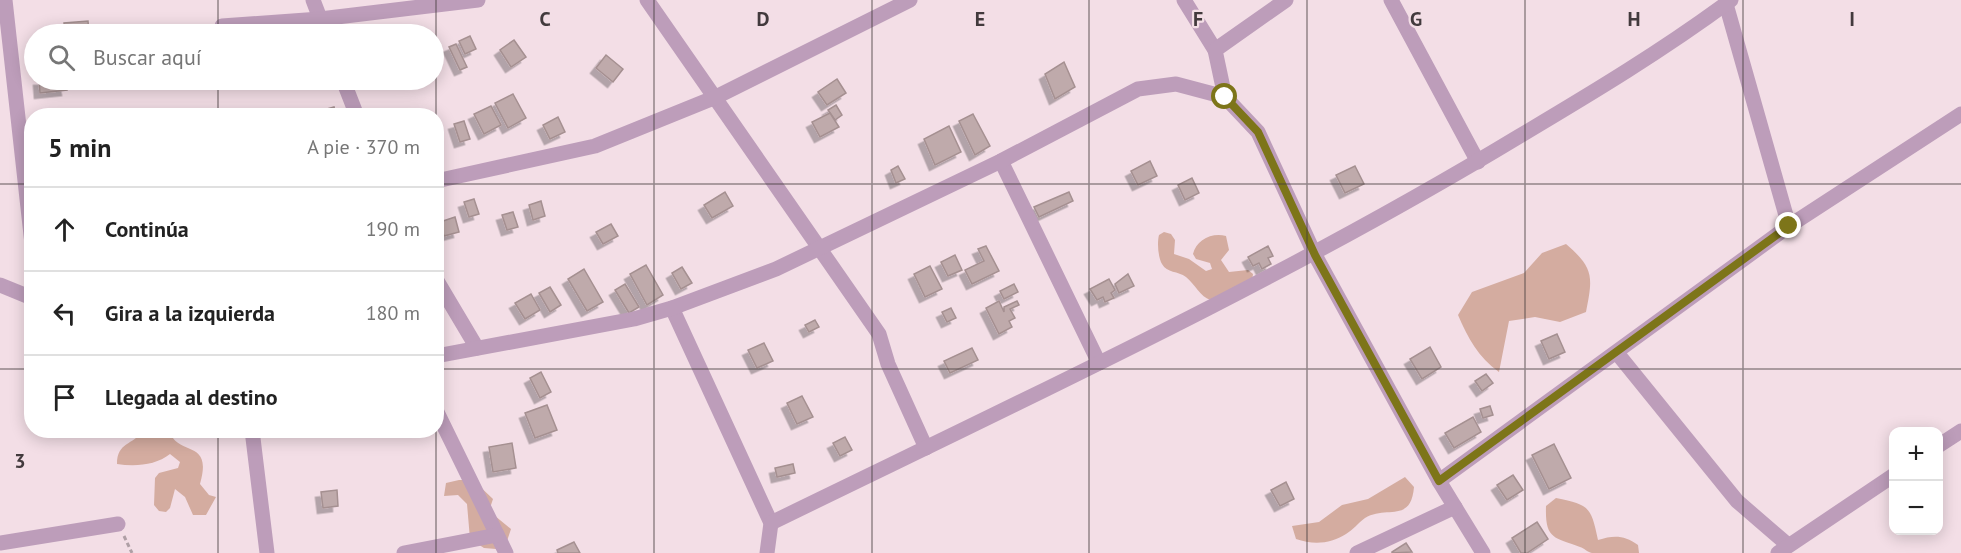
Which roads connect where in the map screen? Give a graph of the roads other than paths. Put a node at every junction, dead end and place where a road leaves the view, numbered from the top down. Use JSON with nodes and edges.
{"nodes":[{"id":1,"x":5,"y":0,"type":"edge"},
{"id":2,"x":313,"y":0,"type":"edge"},
{"id":3,"x":478,"y":0,"type":"edge"},
{"id":4,"x":647,"y":0,"type":"edge"},
{"id":5,"x":910,"y":0,"type":"edge"},
{"id":6,"x":1184,"y":0,"type":"edge"},
{"id":7,"x":1287,"y":0,"type":"edge"},
{"id":8,"x":1391,"y":0,"type":"edge"},
{"id":9,"x":1728,"y":2,"type":"edge"},
{"id":10,"x":320,"y":19,"type":"junction"},
{"id":11,"x":250,"y":24,"type":"edge"},
{"id":12,"x":322,"y":24,"type":"edge"},
{"id":13,"x":1215,"y":50,"type":"junction"},
{"id":14,"x":347,"y":90,"type":"edge"},
{"id":15,"x":716,"y":96,"type":"junction"},
{"id":16,"x":1225,"y":97,"type":"junction"},
{"id":17,"x":354,"y":108,"type":"edge"},
{"id":18,"x":1961,"y":114,"type":"edge"},
{"id":19,"x":1001,"y":161,"type":"junction"},
{"id":20,"x":1478,"y":162,"type":"junction"},
{"id":21,"x":24,"y":172,"type":"edge"},
{"id":22,"x":444,"y":179,"type":"edge"},
{"id":23,"x":1789,"y":226,"type":"junction"},
{"id":24,"x":819,"y":248,"type":"junction"},
{"id":25,"x":1315,"y":255,"type":"junction"},
{"id":26,"x":0,"y":285,"type":"edge"},
{"id":27,"x":444,"y":292,"type":"edge"},
{"id":28,"x":24,"y":295,"type":"edge"},
{"id":29,"x":672,"y":308,"type":"junction"},
{"id":30,"x":477,"y":348,"type":"junction"},
{"id":31,"x":1617,"y":353,"type":"junction"},
{"id":32,"x":444,"y":354,"type":"edge"},
{"id":33,"x":1099,"y":363,"type":"junction"},
{"id":34,"x":444,"y":426,"type":"edge"},
{"id":35,"x":1961,"y":430,"type":"edge"},
{"id":36,"x":253,"y":438,"type":"edge"},
{"id":37,"x":1943,"y":443,"type":"edge"},
{"id":38,"x":926,"y":448,"type":"junction"},
{"id":39,"x":1889,"y":478,"type":"edge"},
{"id":40,"x":1439,"y":481,"type":"junction"},
{"id":41,"x":1455,"y":507,"type":"junction"},
{"id":42,"x":118,"y":524,"type":"dead end"},
{"id":43,"x":771,"y":524,"type":"junction"},
{"id":44,"x":497,"y":535,"type":"junction"},
{"id":45,"x":0,"y":543,"type":"edge"},
{"id":46,"x":1783,"y":549,"type":"edge"},
{"id":47,"x":267,"y":553,"type":"edge"},
{"id":48,"x":404,"y":553,"type":"edge"},
{"id":49,"x":506,"y":553,"type":"edge"},
{"id":50,"x":767,"y":553,"type":"edge"},
{"id":51,"x":1357,"y":553,"type":"edge"},
{"id":52,"x":1483,"y":553,"type":"edge"}],
"edges":[{"from":1,"to":21,"type":"street"},
{"from":2,"to":10,"type":"street"},
{"from":3,"to":10,"type":"street"},
{"from":4,"to":15,"type":"street"},
{"from":5,"to":15,"type":"street"},
{"from":6,"to":13,"type":"street"},
{"from":7,"to":13,"type":"street"},
{"from":8,"to":20,"type":"street"},
{"from":9,"to":20,"type":"street"},
{"from":9,"to":23,"type":"street"},
{"from":10,"to":11,"type":"street"},
{"from":10,"to":12,"type":"street"},
{"from":13,"to":16,"type":"street"},
{"from":14,"to":17,"type":"street"},
{"from":15,"to":22,"type":"street"},
{"from":15,"to":24,"type":"street"},
{"from":16,"to":19,"type":"street"},
{"from":16,"to":25,"type":"street"},
{"from":18,"to":23,"type":"street"},
{"from":19,"to":24,"type":"street"},
{"from":19,"to":33,"type":"street"},
{"from":20,"to":25,"type":"street"},
{"from":23,"to":31,"type":"street"},
{"from":24,"to":29,"type":"street"},
{"from":24,"to":38,"type":"street"},
{"from":25,"to":33,"type":"street"},
{"from":25,"to":40,"type":"street"},
{"from":26,"to":28,"type":"street"},
{"from":27,"to":30,"type":"street"},
{"from":29,"to":30,"type":"street"},
{"from":29,"to":43,"type":"street"},
{"from":30,"to":32,"type":"street"},
{"from":31,"to":40,"type":"street"},
{"from":31,"to":46,"type":"street"},
{"from":33,"to":38,"type":"street"},
{"from":34,"to":44,"type":"street"},
{"from":35,"to":37,"type":"street"},
{"from":36,"to":47,"type":"street"},
{"from":38,"to":43,"type":"street"},
{"from":39,"to":46,"type":"street"},
{"from":40,"to":41,"type":"street"},
{"from":41,"to":51,"type":"street"},
{"from":41,"to":52,"type":"street"},
{"from":42,"to":45,"type":"street"},
{"from":43,"to":50,"type":"street"},
{"from":44,"to":48,"type":"street"},
{"from":44,"to":49,"type":"street"}]}
